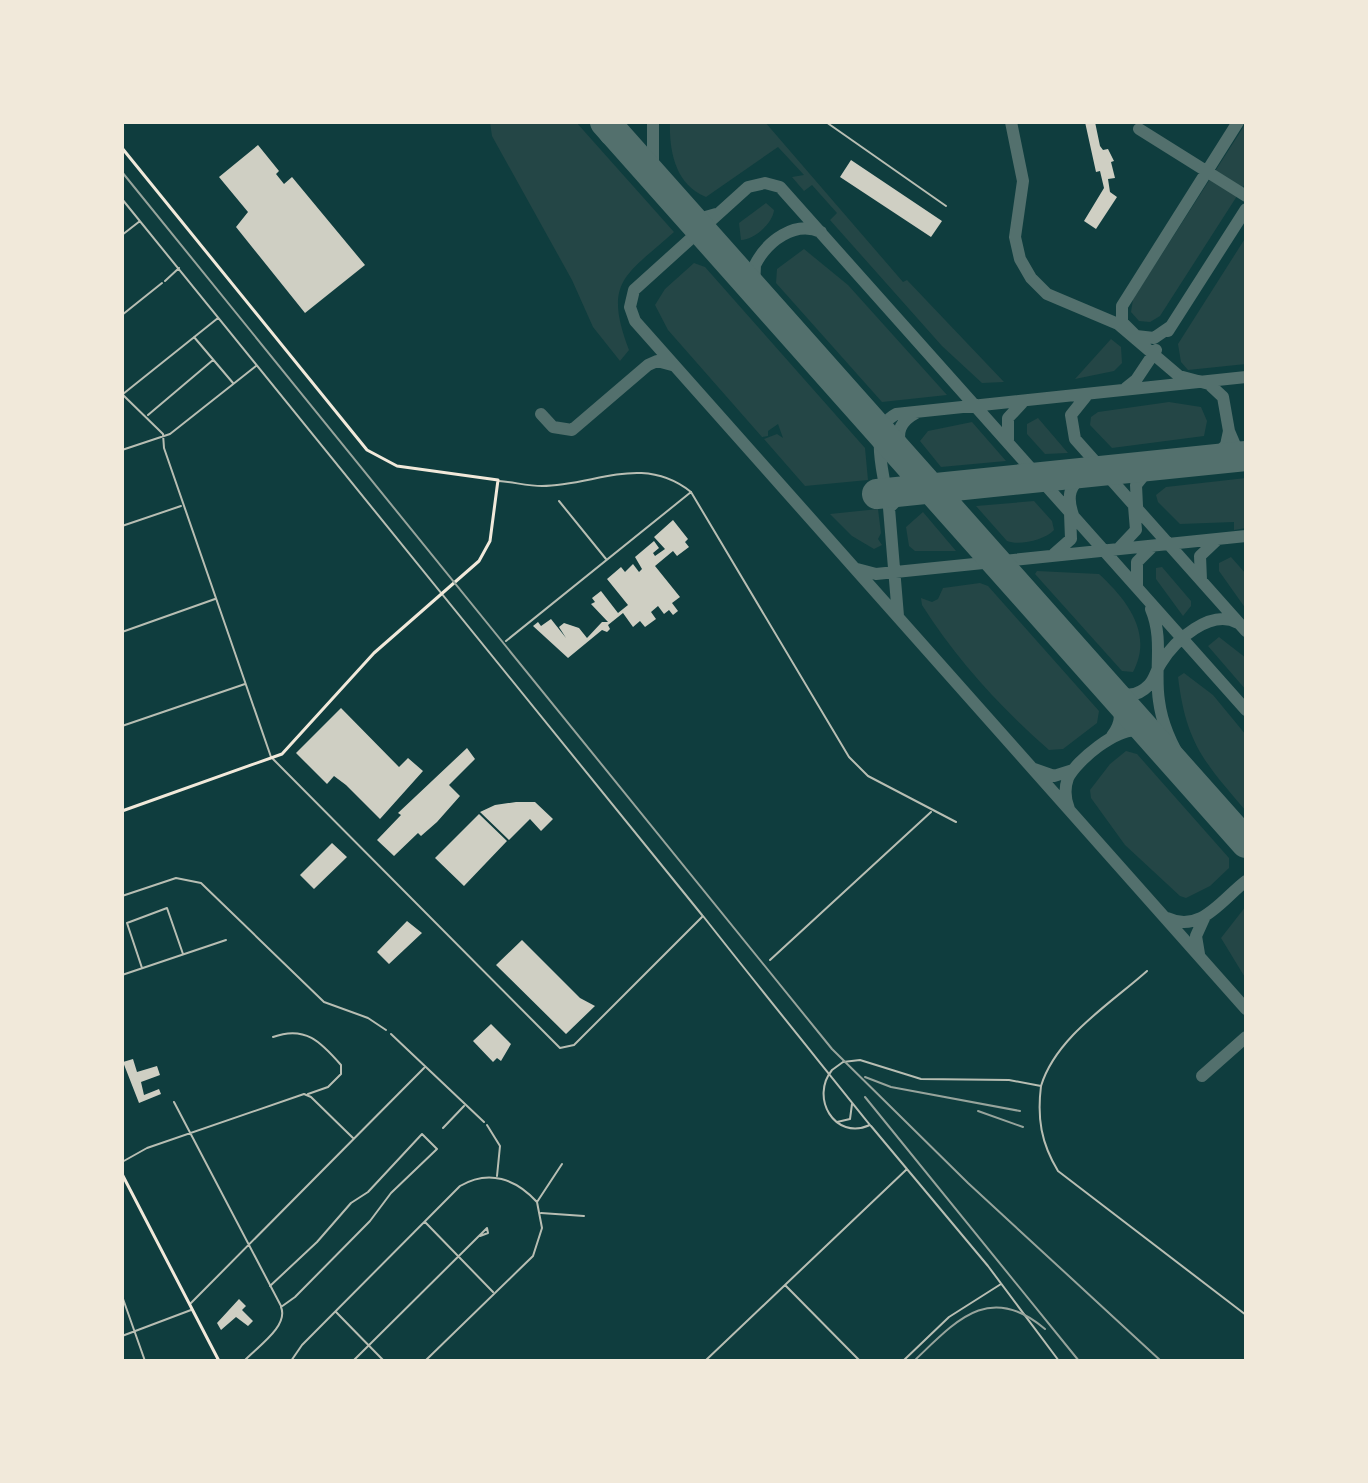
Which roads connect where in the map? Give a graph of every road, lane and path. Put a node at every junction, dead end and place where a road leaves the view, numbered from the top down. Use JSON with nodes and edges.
{"nodes":[{"id":1,"x":826,"y":122,"type":"edge"},
{"id":2,"x":122,"y":148,"type":"edge"},
{"id":3,"x":122,"y":199,"type":"edge"},
{"id":4,"x":946,"y":206,"type":"dead end"},
{"id":5,"x":140,"y":221,"type":"junction"},
{"id":6,"x":122,"y":235,"type":"edge"},
{"id":7,"x":179,"y":268,"type":"junction"},
{"id":8,"x":122,"y":315,"type":"edge"},
{"id":9,"x":219,"y":317,"type":"junction"},
{"id":10,"x":194,"y":337,"type":"junction"},
{"id":11,"x":213,"y":360,"type":"junction"},
{"id":12,"x":257,"y":365,"type":"junction"},
{"id":13,"x":234,"y":384,"type":"junction"},
{"id":14,"x":122,"y":394,"type":"edge"},
{"id":15,"x":147,"y":416,"type":"junction"},
{"id":16,"x":163,"y":437,"type":"junction"},
{"id":17,"x":122,"y":450,"type":"edge"},
{"id":18,"x":498,"y":480,"type":"junction"},
{"id":19,"x":691,"y":492,"type":"junction"},
{"id":20,"x":559,"y":501,"type":"dead end"},
{"id":21,"x":183,"y":505,"type":"junction"},
{"id":22,"x":122,"y":526,"type":"edge"},
{"id":23,"x":607,"y":559,"type":"junction"},
{"id":24,"x":216,"y":599,"type":"junction"},
{"id":25,"x":122,"y":632,"type":"edge"},
{"id":26,"x":506,"y":641,"type":"dead end"},
{"id":27,"x":245,"y":684,"type":"junction"},
{"id":28,"x":122,"y":726,"type":"edge"},
{"id":29,"x":273,"y":759,"type":"junction"},
{"id":30,"x":122,"y":811,"type":"edge"},
{"id":31,"x":932,"y":811,"type":"junction"},
{"id":32,"x":956,"y":822,"type":"dead end"},
{"id":33,"x":122,"y":896,"type":"edge"},
{"id":34,"x":703,"y":916,"type":"junction"},
{"id":35,"x":226,"y":940,"type":"dead end"},
{"id":36,"x":183,"y":954,"type":"junction"},
{"id":37,"x":770,"y":960,"type":"dead end"},
{"id":38,"x":142,"y":968,"type":"junction"},
{"id":39,"x":1147,"y":971,"type":"dead end"},
{"id":40,"x":122,"y":975,"type":"edge"},
{"id":41,"x":386,"y":1030,"type":"dead end"},
{"id":42,"x":391,"y":1034,"type":"dead end"},
{"id":43,"x":273,"y":1037,"type":"dead end"},
{"id":44,"x":424,"y":1068,"type":"junction"},
{"id":45,"x":1041,"y":1086,"type":"junction"},
{"id":46,"x":307,"y":1094,"type":"junction"},
{"id":47,"x":174,"y":1102,"type":"dead end"},
{"id":48,"x":852,"y":1103,"type":"junction"},
{"id":49,"x":464,"y":1106,"type":"junction"},
{"id":50,"x":837,"y":1122,"type":"junction"},
{"id":51,"x":870,"y":1125,"type":"junction"},
{"id":52,"x":443,"y":1128,"type":"dead end"},
{"id":53,"x":189,"y":1134,"type":"junction"},
{"id":54,"x":354,"y":1138,"type":"junction"},
{"id":55,"x":122,"y":1162,"type":"edge"},
{"id":56,"x":562,"y":1164,"type":"dead end"},
{"id":57,"x":908,"y":1168,"type":"junction"},
{"id":58,"x":122,"y":1174,"type":"edge"},
{"id":59,"x":497,"y":1177,"type":"junction"},
{"id":60,"x":537,"y":1202,"type":"junction"},
{"id":61,"x":540,"y":1212,"type":"junction"},
{"id":62,"x":584,"y":1216,"type":"dead end"},
{"id":63,"x":424,"y":1222,"type":"junction"},
{"id":64,"x":480,"y":1236,"type":"dead end"},
{"id":65,"x":248,"y":1246,"type":"junction"},
{"id":66,"x":459,"y":1257,"type":"junction"},
{"id":67,"x":785,"y":1284,"type":"junction"},
{"id":68,"x":1002,"y":1284,"type":"junction"},
{"id":69,"x":270,"y":1286,"type":"junction"},
{"id":70,"x":495,"y":1294,"type":"junction"},
{"id":71,"x":122,"y":1296,"type":"edge"},
{"id":72,"x":189,"y":1305,"type":"junction"},
{"id":73,"x":281,"y":1307,"type":"junction"},
{"id":74,"x":192,"y":1310,"type":"junction"},
{"id":75,"x":335,"y":1312,"type":"junction"},
{"id":76,"x":1246,"y":1315,"type":"edge"},
{"id":77,"x":134,"y":1332,"type":"junction"},
{"id":78,"x":122,"y":1336,"type":"edge"},
{"id":79,"x":369,"y":1345,"type":"junction"},
{"id":80,"x":145,"y":1361,"type":"edge"},
{"id":81,"x":219,"y":1361,"type":"edge"},
{"id":82,"x":244,"y":1361,"type":"edge"},
{"id":83,"x":291,"y":1361,"type":"edge"},
{"id":84,"x":353,"y":1361,"type":"edge"},
{"id":85,"x":384,"y":1361,"type":"edge"},
{"id":86,"x":425,"y":1361,"type":"edge"},
{"id":87,"x":705,"y":1361,"type":"edge"},
{"id":88,"x":860,"y":1361,"type":"edge"},
{"id":89,"x":903,"y":1361,"type":"edge"},
{"id":90,"x":1059,"y":1361,"type":"edge"}],
"edges":[{"from":1,"to":4,"type":"street"},
{"from":2,"to":18,"type":"main road"},
{"from":3,"to":5,"type":"street"},
{"from":5,"to":6,"type":"street"},
{"from":5,"to":7,"type":"street"},
{"from":7,"to":8,"type":"street"},
{"from":7,"to":9,"type":"street"},
{"from":9,"to":10,"type":"street"},
{"from":9,"to":12,"type":"street"},
{"from":10,"to":11,"type":"street"},
{"from":10,"to":14,"type":"street"},
{"from":11,"to":13,"type":"street"},
{"from":11,"to":15,"type":"street"},
{"from":12,"to":13,"type":"street"},
{"from":12,"to":34,"type":"street"},
{"from":13,"to":16,"type":"street"},
{"from":14,"to":15,"type":"street"},
{"from":15,"to":16,"type":"street"},
{"from":16,"to":17,"type":"street"},
{"from":16,"to":21,"type":"street"},
{"from":18,"to":19,"type":"street"},
{"from":18,"to":29,"type":"main road"},
{"from":19,"to":23,"type":"street"},
{"from":19,"to":31,"type":"street"},
{"from":20,"to":23,"type":"street"},
{"from":21,"to":22,"type":"street"},
{"from":21,"to":24,"type":"street"},
{"from":23,"to":26,"type":"street"},
{"from":24,"to":25,"type":"street"},
{"from":24,"to":27,"type":"street"},
{"from":27,"to":28,"type":"street"},
{"from":27,"to":29,"type":"street"},
{"from":29,"to":30,"type":"main road"},
{"from":29,"to":34,"type":"street"},
{"from":31,"to":32,"type":"street"},
{"from":31,"to":37,"type":"street"},
{"from":33,"to":41,"type":"street"},
{"from":34,"to":48,"type":"street"},
{"from":35,"to":36,"type":"street"},
{"from":36,"to":38,"type":"street"},
{"from":36,"to":38,"type":"street"},
{"from":38,"to":40,"type":"street"},
{"from":39,"to":45,"type":"street"},
{"from":42,"to":44,"type":"street"},
{"from":43,"to":46,"type":"street"},
{"from":44,"to":49,"type":"street"},
{"from":44,"to":54,"type":"street"},
{"from":45,"to":50,"type":"street"},
{"from":45,"to":76,"type":"street"},
{"from":46,"to":53,"type":"street"},
{"from":46,"to":54,"type":"street"},
{"from":47,"to":53,"type":"street"},
{"from":48,"to":50,"type":"street"},
{"from":48,"to":51,"type":"street"},
{"from":49,"to":52,"type":"street"},
{"from":49,"to":59,"type":"street"},
{"from":50,"to":51,"type":"street"},
{"from":51,"to":57,"type":"street"},
{"from":53,"to":55,"type":"street"},
{"from":53,"to":65,"type":"street"},
{"from":54,"to":65,"type":"street"},
{"from":56,"to":60,"type":"street"},
{"from":57,"to":67,"type":"street"},
{"from":57,"to":68,"type":"street"},
{"from":58,"to":72,"type":"main road"},
{"from":59,"to":60,"type":"street"},
{"from":59,"to":63,"type":"street"},
{"from":60,"to":61,"type":"street"},
{"from":61,"to":62,"type":"street"},
{"from":61,"to":70,"type":"street"},
{"from":63,"to":66,"type":"street"},
{"from":63,"to":75,"type":"street"},
{"from":64,"to":66,"type":"street"},
{"from":65,"to":69,"type":"street"},
{"from":65,"to":72,"type":"street"},
{"from":66,"to":70,"type":"street"},
{"from":66,"to":79,"type":"street"},
{"from":67,"to":87,"type":"street"},
{"from":67,"to":88,"type":"street"},
{"from":68,"to":89,"type":"street"},
{"from":68,"to":90,"type":"street"},
{"from":69,"to":73,"type":"street"},
{"from":69,"to":73,"type":"street"},
{"from":70,"to":86,"type":"street"},
{"from":71,"to":77,"type":"street"},
{"from":72,"to":74,"type":"main road"},
{"from":73,"to":82,"type":"street"},
{"from":74,"to":77,"type":"street"},
{"from":74,"to":81,"type":"main road"},
{"from":75,"to":79,"type":"street"},
{"from":75,"to":83,"type":"street"},
{"from":77,"to":78,"type":"street"},
{"from":77,"to":80,"type":"street"},
{"from":79,"to":84,"type":"street"},
{"from":79,"to":85,"type":"street"}]}
